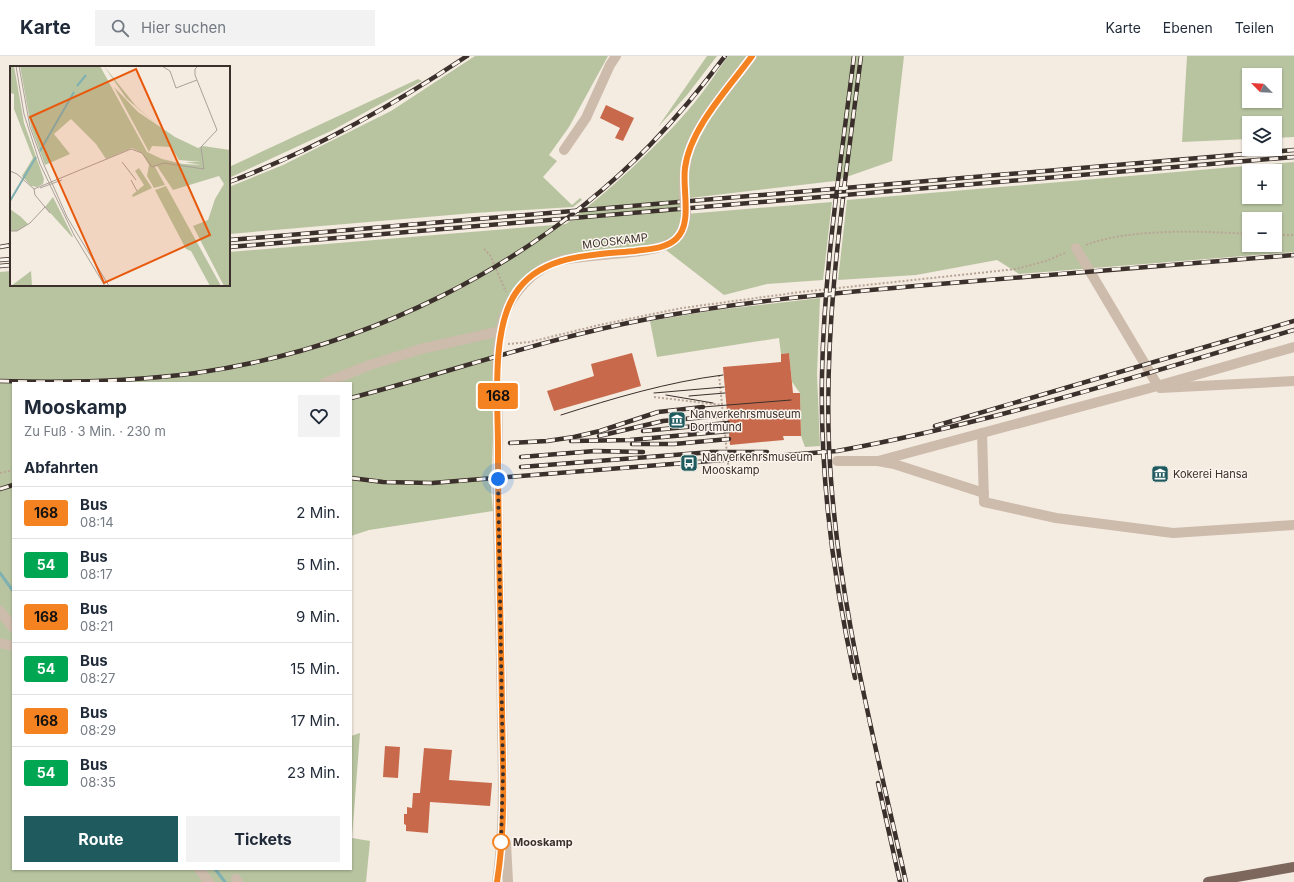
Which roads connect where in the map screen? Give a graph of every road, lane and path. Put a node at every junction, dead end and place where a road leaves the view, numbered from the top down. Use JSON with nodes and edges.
{"nodes":[{"id":1,"x":616,"y":56,"type":"edge"},
{"id":2,"x":752,"y":56,"type":"edge"},
{"id":3,"x":564,"y":150,"type":"dead end"},
{"id":4,"x":1242,"y":234,"type":"edge"},
{"id":5,"x":1282,"y":235,"type":"edge"},
{"id":6,"x":1294,"y":235,"type":"edge"},
{"id":7,"x":1076,"y":248,"type":"junction"},
{"id":8,"x":484,"y":249,"type":"dead end"},
{"id":9,"x":511,"y":302,"type":"junction"},
{"id":10,"x":501,"y":331,"type":"junction"},
{"id":11,"x":500,"y":344,"type":"junction"},
{"id":12,"x":1294,"y":347,"type":"edge"},
{"id":13,"x":719,"y":375,"type":"dead end"},
{"id":14,"x":1294,"y":381,"type":"edge"},
{"id":15,"x":327,"y":382,"type":"edge"},
{"id":16,"x":1154,"y":387,"type":"junction"},
{"id":17,"x":654,"y":397,"type":"dead end"},
{"id":18,"x":722,"y":405,"type":"junction"},
{"id":19,"x":982,"y":433,"type":"junction"},
{"id":20,"x":725,"y":437,"type":"junction"},
{"id":21,"x":729,"y":439,"type":"dead end"},
{"id":22,"x":727,"y":456,"type":"junction"},
{"id":23,"x":704,"y":458,"type":"dead end"},
{"id":24,"x":878,"y":461,"type":"junction"},
{"id":25,"x":837,"y":462,"type":"dead end"},
{"id":26,"x":12,"y":470,"type":"edge"},
{"id":27,"x":0,"y":473,"type":"edge"},
{"id":28,"x":729,"y":473,"type":"dead end"},
{"id":29,"x":984,"y":493,"type":"junction"},
{"id":30,"x":1294,"y":525,"type":"edge"},
{"id":31,"x":0,"y":611,"type":"edge"},
{"id":32,"x":12,"y":627,"type":"edge"},
{"id":33,"x":0,"y":643,"type":"edge"},
{"id":34,"x":12,"y":646,"type":"edge"},
{"id":35,"x":502,"y":829,"type":"junction"},
{"id":36,"x":1294,"y":867,"type":"edge"},
{"id":37,"x":200,"y":870,"type":"edge"},
{"id":38,"x":209,"y":882,"type":"edge"},
{"id":39,"x":497,"y":882,"type":"edge"},
{"id":40,"x":508,"y":882,"type":"edge"},
{"id":41,"x":1208,"y":882,"type":"edge"}],
"edges":[{"from":1,"to":3,"type":"street"},
{"from":2,"to":9,"type":"street","name":"MOOSKAMP","bridge":true},
{"from":4,"to":7,"type":"path"},
{"from":5,"to":6,"type":"path"},
{"from":7,"to":11,"type":"path"},
{"from":7,"to":16,"type":"street"},
{"from":8,"to":9,"type":"path"},
{"from":9,"to":10,"type":"street","name":"MOOSKAMP"},
{"from":10,"to":11,"type":"street","name":"MOOSKAMP"},
{"from":10,"to":15,"type":"street"},
{"from":11,"to":35,"type":"street","name":"MOOSKAMP"},
{"from":12,"to":16,"type":"street"},
{"from":13,"to":18,"type":"path"},
{"from":14,"to":16,"type":"street"},
{"from":16,"to":19,"type":"street"},
{"from":17,"to":18,"type":"path"},
{"from":18,"to":20,"type":"path"},
{"from":19,"to":24,"type":"street"},
{"from":19,"to":29,"type":"street"},
{"from":20,"to":21,"type":"path"},
{"from":20,"to":22,"type":"path"},
{"from":22,"to":23,"type":"path"},
{"from":22,"to":28,"type":"path"},
{"from":24,"to":25,"type":"street"},
{"from":24,"to":29,"type":"street"},
{"from":26,"to":27,"type":"path"},
{"from":29,"to":30,"type":"street"},
{"from":31,"to":32,"type":"street"},
{"from":33,"to":34,"type":"street"},
{"from":35,"to":39,"type":"street","name":"MOOSKAMP"},
{"from":35,"to":40,"type":"street","name":"MOOSKAMP"},
{"from":36,"to":41,"type":"main road"},
{"from":37,"to":38,"type":"street"}]}
